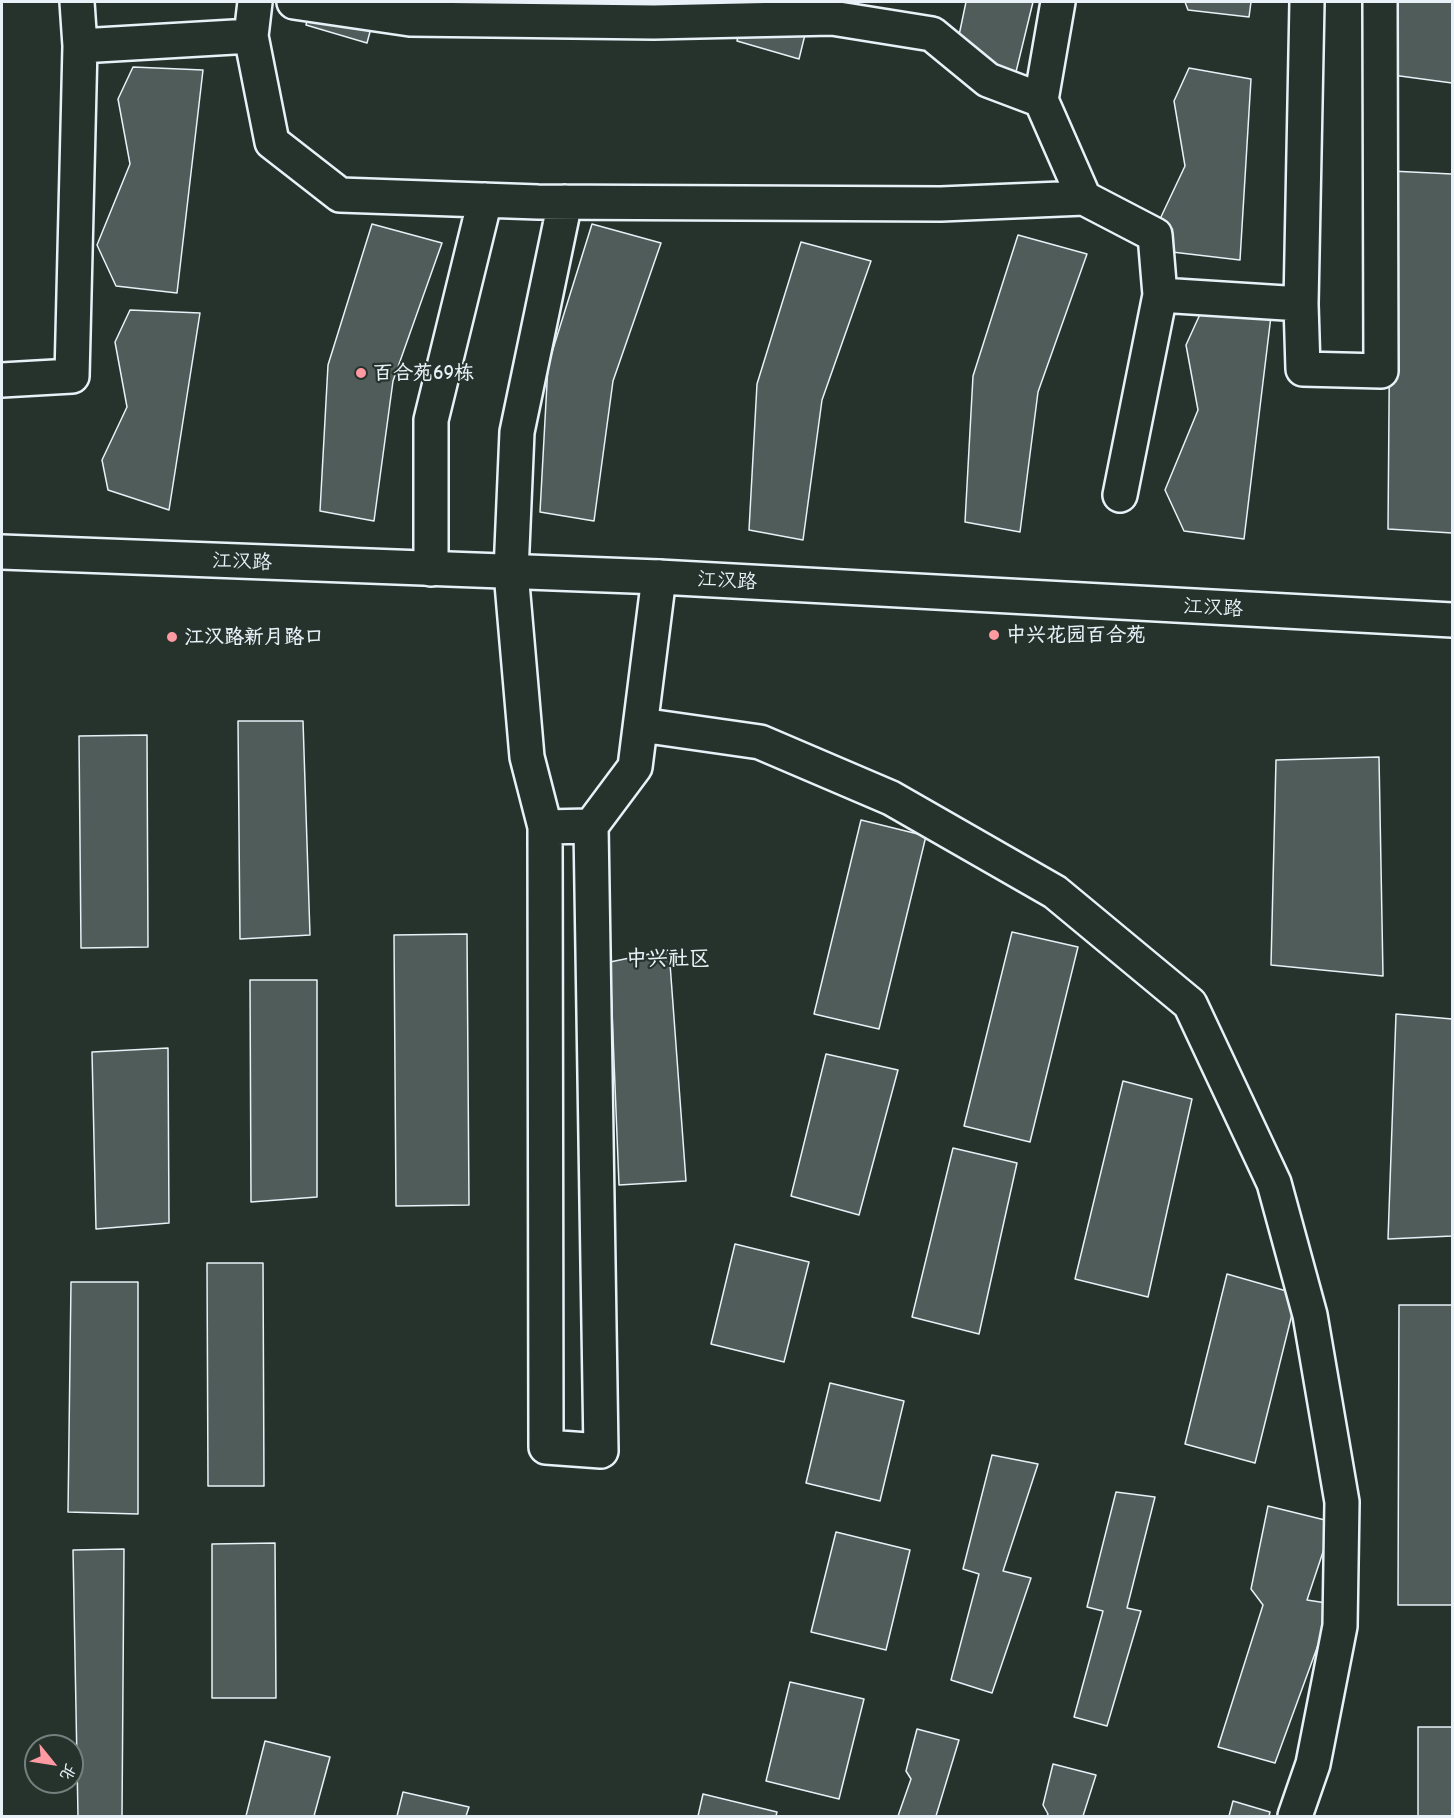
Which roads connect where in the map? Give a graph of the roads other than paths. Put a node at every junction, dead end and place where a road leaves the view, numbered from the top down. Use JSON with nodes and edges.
{"nodes":[{"id":1,"x":77,"y":2,"type":"edge"},
{"id":2,"x":255,"y":2,"type":"edge"},
{"id":3,"x":294,"y":2,"type":"edge"},
{"id":4,"x":1058,"y":2,"type":"edge"},
{"id":5,"x":1307,"y":2,"type":"edge"},
{"id":6,"x":1380,"y":2,"type":"edge"},
{"id":7,"x":251,"y":36,"type":"junction"},
{"id":8,"x":80,"y":46,"type":"junction"},
{"id":9,"x":1041,"y":100,"type":"junction"},
{"id":10,"x":1084,"y":198,"type":"junction"},
{"id":11,"x":484,"y":200,"type":"junction"},
{"id":12,"x":565,"y":202,"type":"junction"},
{"id":13,"x":1160,"y":295,"type":"junction"},
{"id":14,"x":1301,"y":304,"type":"junction"},
{"id":15,"x":2,"y":380,"type":"edge"},
{"id":16,"x":1120,"y":495,"type":"dead end"},
{"id":17,"x":2,"y":552,"type":"edge"},
{"id":18,"x":431,"y":569,"type":"junction"},
{"id":19,"x":511,"y":572,"type":"junction"},
{"id":20,"x":659,"y":577,"type":"junction"},
{"id":21,"x":1452,"y":620,"type":"edge"},
{"id":22,"x":641,"y":724,"type":"junction"},
{"id":23,"x":591,"y":826,"type":"junction"},
{"id":24,"x":545,"y":827,"type":"junction"},
{"id":25,"x":1295,"y":1816,"type":"edge"}],
"edges":[{"from":1,"to":8,"type":"street"},
{"from":2,"to":7,"type":"street"},
{"from":3,"to":9,"type":"street"},
{"from":4,"to":9,"type":"street"},
{"from":5,"to":14,"type":"street"},
{"from":6,"to":14,"type":"street"},
{"from":7,"to":8,"type":"street"},
{"from":7,"to":11,"type":"street"},
{"from":8,"to":15,"type":"street"},
{"from":9,"to":10,"type":"street"},
{"from":10,"to":12,"type":"street"},
{"from":10,"to":13,"type":"street"},
{"from":11,"to":12,"type":"street"},
{"from":11,"to":18,"type":"street"},
{"from":12,"to":19,"type":"street"},
{"from":13,"to":14,"type":"street"},
{"from":13,"to":16,"type":"street"},
{"from":17,"to":18,"type":"street","name":"江汉路"},
{"from":18,"to":19,"type":"street","name":"江汉路"},
{"from":19,"to":20,"type":"street","name":"江汉路"},
{"from":19,"to":24,"type":"street"},
{"from":20,"to":21,"type":"street","name":"江汉路"},
{"from":20,"to":22,"type":"street"},
{"from":22,"to":23,"type":"street"},
{"from":22,"to":25,"type":"street"},
{"from":23,"to":24,"type":"street"},
{"from":23,"to":24,"type":"street"}]}
